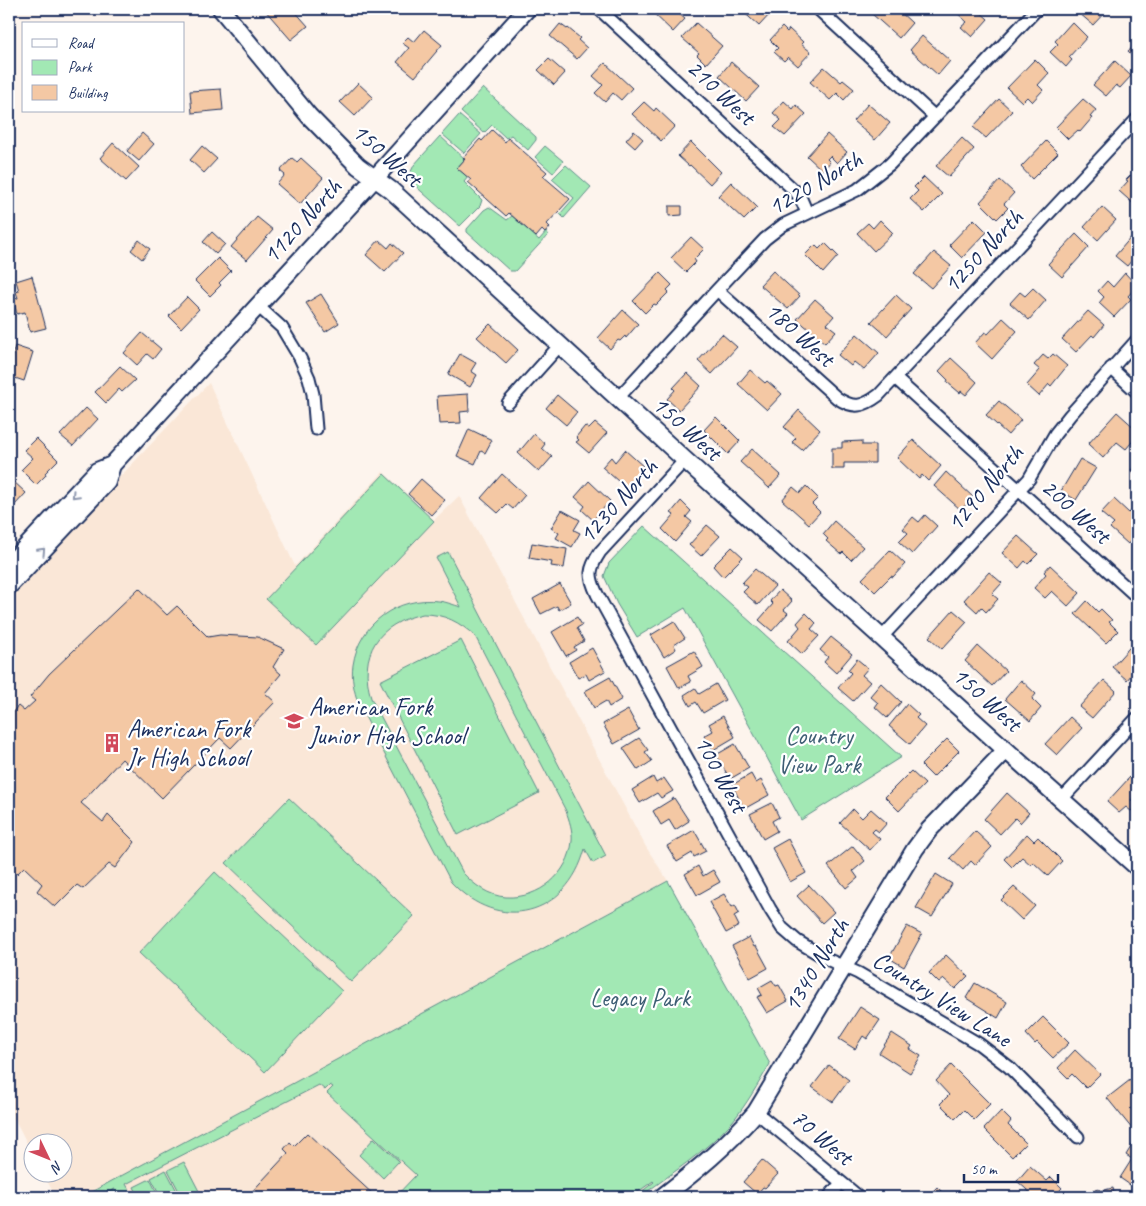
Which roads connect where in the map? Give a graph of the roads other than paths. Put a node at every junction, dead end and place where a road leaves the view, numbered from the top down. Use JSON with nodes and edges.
{"nodes":[{"id":1,"x":220,"y":9,"type":"edge"},
{"id":2,"x":527,"y":9,"type":"edge"},
{"id":3,"x":599,"y":9,"type":"edge"},
{"id":4,"x":818,"y":9,"type":"edge"},
{"id":5,"x":1036,"y":9,"type":"edge"},
{"id":6,"x":935,"y":117,"type":"junction"},
{"id":7,"x":1137,"y":119,"type":"edge"},
{"id":8,"x":375,"y":178,"type":"junction"},
{"id":9,"x":807,"y":213,"type":"junction"},
{"id":10,"x":717,"y":290,"type":"junction"},
{"id":11,"x":258,"y":306,"type":"junction"},
{"id":12,"x":1137,"y":340,"type":"edge"},
{"id":13,"x":560,"y":345,"type":"junction"},
{"id":14,"x":1111,"y":368,"type":"junction"},
{"id":15,"x":895,"y":378,"type":"junction"},
{"id":16,"x":1137,"y":392,"type":"edge"},
{"id":17,"x":618,"y":398,"type":"junction"},
{"id":18,"x":508,"y":403,"type":"dead end"},
{"id":19,"x":856,"y":406,"type":"joint"},
{"id":20,"x":316,"y":429,"type":"dead end"},
{"id":21,"x":685,"y":460,"type":"junction"},
{"id":22,"x":112,"y":465,"type":"junction"},
{"id":23,"x":1019,"y":490,"type":"junction"},
{"id":24,"x":9,"y":565,"type":"edge"},
{"id":25,"x":590,"y":575,"type":"joint"},
{"id":26,"x":9,"y":586,"type":"edge"},
{"id":27,"x":1137,"y":597,"type":"edge"},
{"id":28,"x":882,"y":637,"type":"junction"},
{"id":29,"x":1137,"y":718,"type":"edge"},
{"id":30,"x":1006,"y":750,"type":"junction"},
{"id":31,"x":1062,"y":799,"type":"junction"},
{"id":32,"x":1137,"y":867,"type":"edge"},
{"id":33,"x":844,"y":967,"type":"junction"},
{"id":34,"x":756,"y":1112,"type":"junction"},
{"id":35,"x":1078,"y":1138,"type":"dead end"},
{"id":36,"x":841,"y":1183,"type":"junction"},
{"id":37,"x":662,"y":1197,"type":"edge"},
{"id":38,"x":829,"y":1197,"type":"edge"},
{"id":39,"x":858,"y":1197,"type":"edge"}],
"edges":[{"from":1,"to":8,"type":"street","name":"150 West"},
{"from":2,"to":8,"type":"street","name":"1120 North"},
{"from":3,"to":9,"type":"street","name":"210 West"},
{"from":4,"to":6,"type":"street"},
{"from":5,"to":6,"type":"street","name":"1220 North"},
{"from":6,"to":9,"type":"street","name":"1220 North"},
{"from":7,"to":15,"type":"street","name":"1250 North"},
{"from":8,"to":11,"type":"street","name":"1120 North"},
{"from":8,"to":13,"type":"street","name":"150 West"},
{"from":9,"to":10,"type":"street","name":"1220 North"},
{"from":10,"to":17,"type":"street","name":"1220 North"},
{"from":10,"to":19,"type":"street","name":"180 West"},
{"from":11,"to":20,"type":"street"},
{"from":11,"to":22,"type":"street","name":"1120 North"},
{"from":12,"to":14,"type":"street","name":"1290 North"},
{"from":13,"to":17,"type":"street","name":"150 West"},
{"from":13,"to":18,"type":"street"},
{"from":14,"to":16,"type":"street"},
{"from":14,"to":23,"type":"street","name":"1290 North"},
{"from":15,"to":19,"type":"street","name":"1250 North"},
{"from":15,"to":23,"type":"street","name":"200 West"},
{"from":17,"to":21,"type":"street","name":"150 West"},
{"from":21,"to":25,"type":"street","name":"1230 North"},
{"from":21,"to":28,"type":"street","name":"150 West"},
{"from":22,"to":24,"type":"street","name":"1120 North","one_way":true},
{"from":26,"to":22,"type":"street","name":"1120 North","one_way":true},
{"from":23,"to":27,"type":"street","name":"200 West"},
{"from":23,"to":28,"type":"street","name":"1290 North"},
{"from":25,"to":33,"type":"street","name":"100 West"},
{"from":28,"to":30,"type":"street","name":"150 West"},
{"from":29,"to":31,"type":"street"},
{"from":30,"to":31,"type":"street","name":"150 West"},
{"from":30,"to":33,"type":"street","name":"1340 North"},
{"from":31,"to":32,"type":"street","name":"150 West"},
{"from":33,"to":34,"type":"street","name":"1340 North"},
{"from":33,"to":35,"type":"street","name":"Country View Lane"},
{"from":34,"to":36,"type":"street","name":"70 West"},
{"from":34,"to":37,"type":"street","name":"1340 North"},
{"from":36,"to":38,"type":"street"},
{"from":36,"to":39,"type":"street","name":"70 West"}]}
